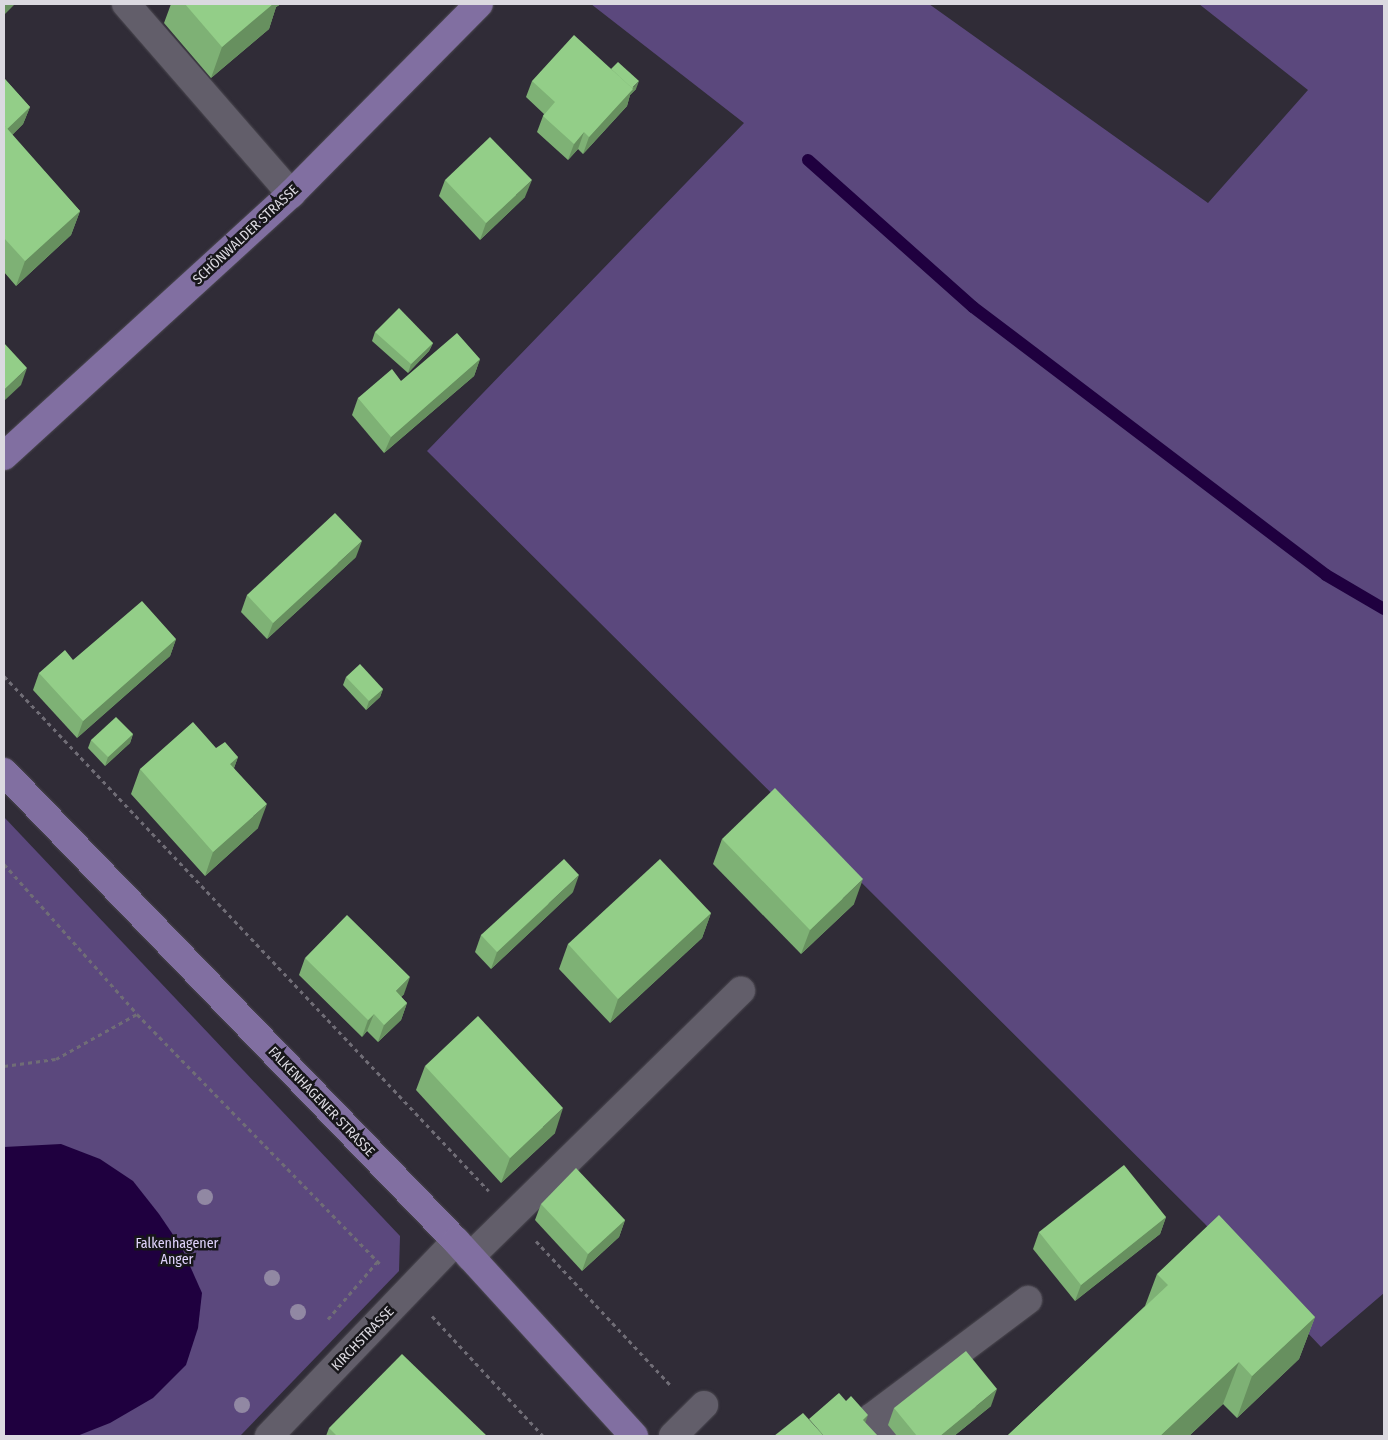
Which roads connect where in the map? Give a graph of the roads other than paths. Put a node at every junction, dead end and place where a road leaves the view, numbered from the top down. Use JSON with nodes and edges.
{"nodes":[{"id":1,"x":126,"y":4,"type":"edge"},
{"id":2,"x":479,"y":4,"type":"edge"},
{"id":3,"x":291,"y":194,"type":"junction"},
{"id":4,"x":4,"y":456,"type":"edge"},
{"id":5,"x":4,"y":772,"type":"edge"},
{"id":6,"x":741,"y":991,"type":"dead end"},
{"id":7,"x":463,"y":1249,"type":"junction"},
{"id":8,"x":1028,"y":1300,"type":"dead end"},
{"id":9,"x":700,"y":1409,"type":"road end"},
{"id":10,"x":269,"y":1436,"type":"edge"},
{"id":11,"x":634,"y":1436,"type":"edge"},
{"id":12,"x":673,"y":1436,"type":"edge"},
{"id":13,"x":885,"y":1436,"type":"edge"}],
"edges":[{"from":1,"to":3,"type":"street"},
{"from":2,"to":3,"type":"main road","name":"SCHÖNWALDER STRASSE"},
{"from":3,"to":4,"type":"main road","name":"SCHÖNWALDER STRASSE"},
{"from":5,"to":7,"type":"main road","name":"FALKENHAGENER STRASSE"},
{"from":6,"to":7,"type":"street","name":"KIRCHSTRASSE"},
{"from":7,"to":10,"type":"street","name":"KIRCHSTRASSE"},
{"from":7,"to":11,"type":"main road","name":"FALKENHAGENER STRASSE"},
{"from":8,"to":13,"type":"street"},
{"from":9,"to":12,"type":"street"}]}
